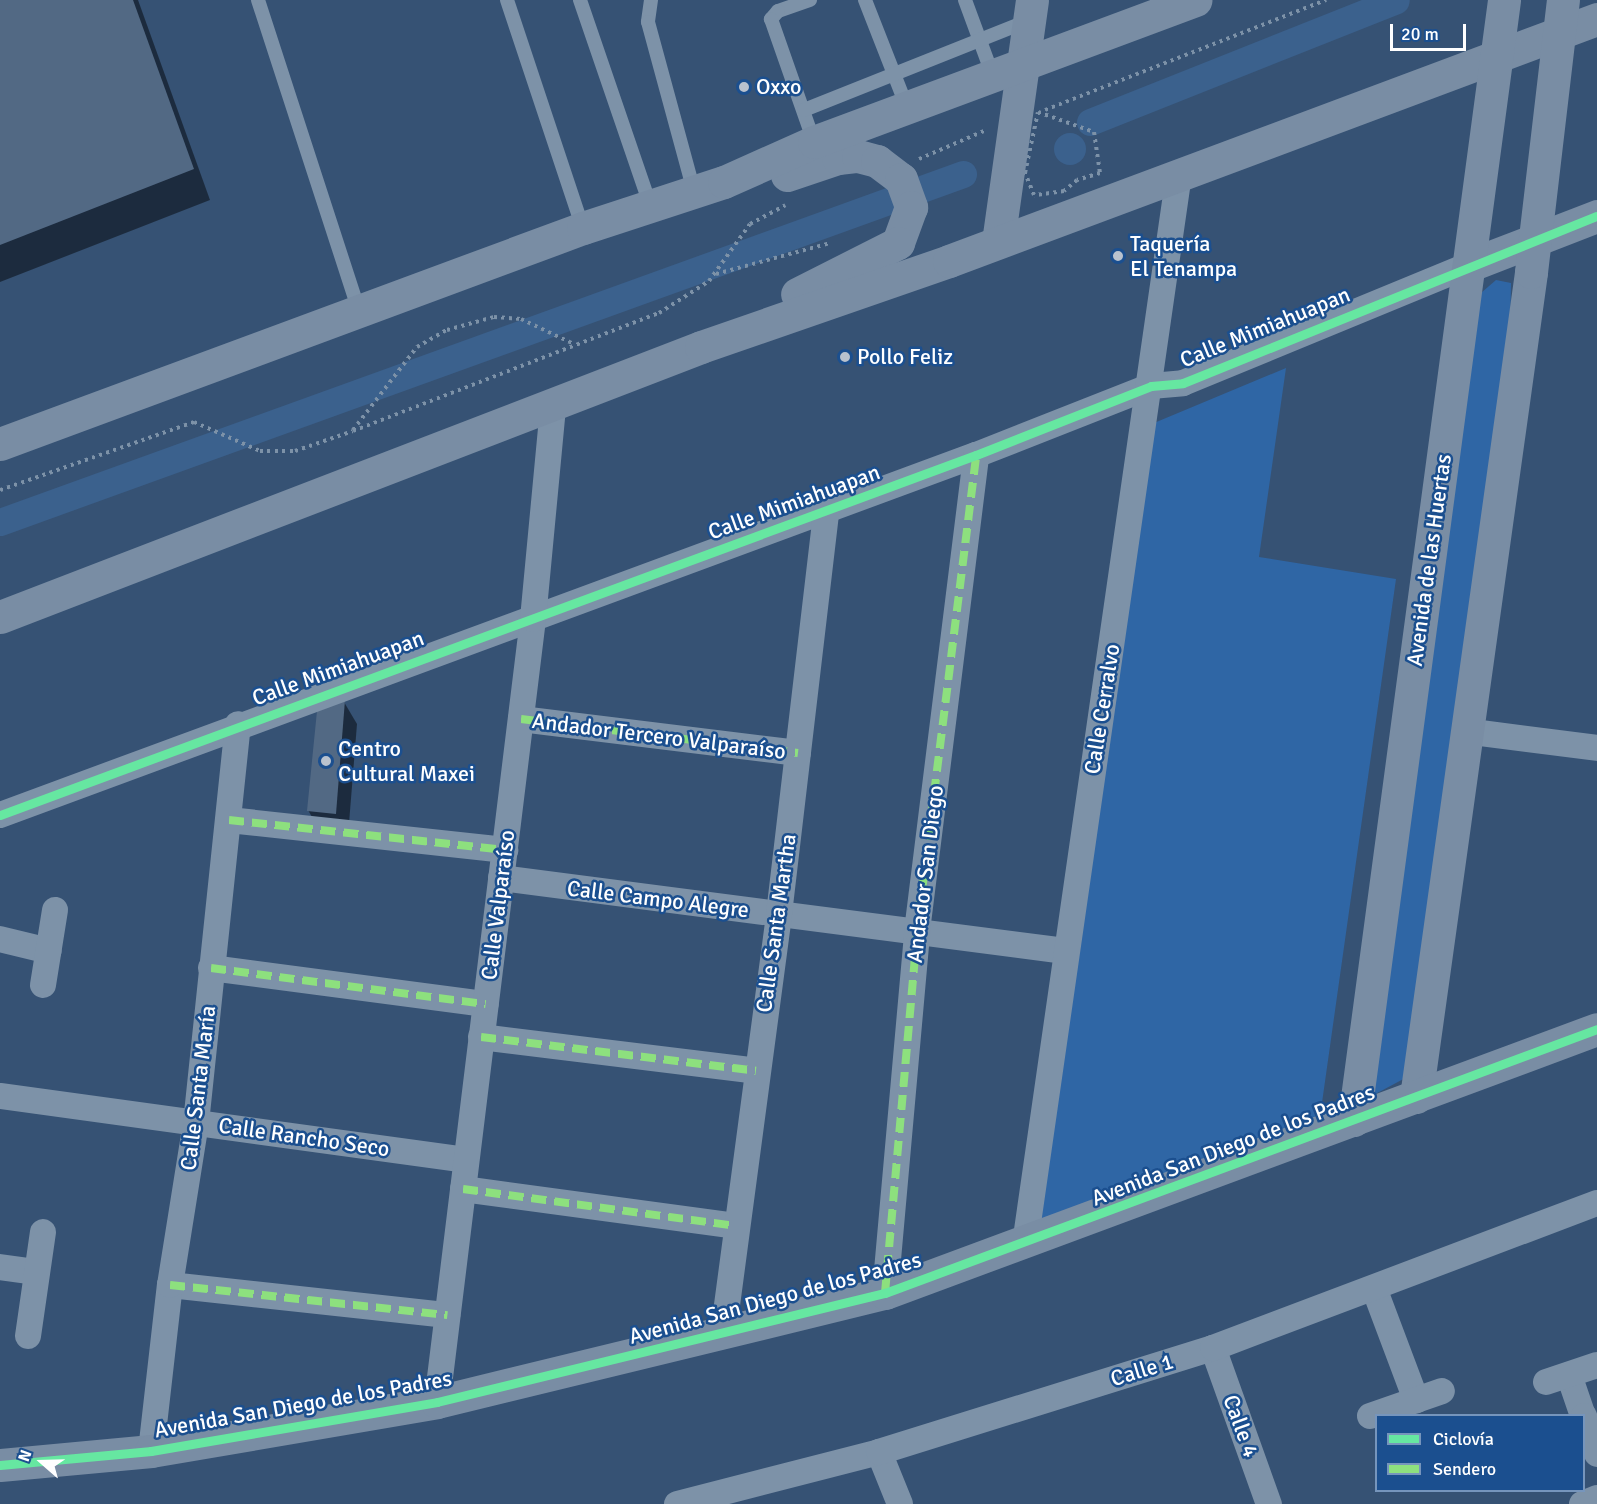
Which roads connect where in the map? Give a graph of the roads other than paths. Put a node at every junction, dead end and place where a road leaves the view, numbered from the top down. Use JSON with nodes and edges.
{"nodes":[{"id":1,"x":258,"y":0,"type":"edge"},
{"id":2,"x":507,"y":0,"type":"edge"},
{"id":3,"x":580,"y":0,"type":"edge"},
{"id":4,"x":651,"y":0,"type":"edge"},
{"id":5,"x":810,"y":0,"type":"edge"},
{"id":6,"x":865,"y":0,"type":"edge"},
{"id":7,"x":965,"y":0,"type":"edge"},
{"id":8,"x":1195,"y":0,"type":"edge"},
{"id":9,"x":1504,"y":0,"type":"edge"},
{"id":10,"x":1563,"y":0,"type":"edge"},
{"id":11,"x":1145,"y":7,"type":"edge"},
{"id":12,"x":1031,"y":10,"type":"edge"},
{"id":13,"x":1597,"y":19,"type":"edge"},
{"id":14,"x":1558,"y":33,"type":"junction"},
{"id":15,"x":979,"y":38,"type":"junction"},
{"id":16,"x":1498,"y":56,"type":"junction"},
{"id":17,"x":1008,"y":71,"type":"junction"},
{"id":18,"x":894,"y":73,"type":"junction"},
{"id":19,"x":907,"y":107,"type":"junction"},
{"id":20,"x":804,"y":110,"type":"junction"},
{"id":21,"x":814,"y":142,"type":"junction"},
{"id":22,"x":1179,"y":174,"type":"junction"},
{"id":23,"x":709,"y":187,"type":"junction"},
{"id":24,"x":650,"y":204,"type":"junction"},
{"id":25,"x":1597,"y":216,"type":"edge"},
{"id":26,"x":583,"y":228,"type":"junction"},
{"id":27,"x":1534,"y":239,"type":"junction"},
{"id":28,"x":998,"y":242,"type":"junction"},
{"id":29,"x":1470,"y":265,"type":"junction"},
{"id":30,"x":359,"y":311,"type":"junction"},
{"id":31,"x":701,"y":347,"type":"junction"},
{"id":32,"x":1151,"y":386,"type":"junction"},
{"id":33,"x":553,"y":407,"type":"junction"},
{"id":34,"x":0,"y":444,"type":"edge"},
{"id":35,"x":976,"y":455,"type":"junction"},
{"id":36,"x":826,"y":511,"type":"junction"},
{"id":37,"x":0,"y":616,"type":"edge"},
{"id":38,"x":533,"y":619,"type":"junction"},
{"id":39,"x":521,"y":719,"type":"junction"},
{"id":40,"x":238,"y":724,"type":"junction"},
{"id":41,"x":1465,"y":731,"type":"junction"},
{"id":42,"x":1597,"y":748,"type":"edge"},
{"id":43,"x":798,"y":753,"type":"junction"},
{"id":44,"x":0,"y":815,"type":"edge"},
{"id":45,"x":229,"y":820,"type":"junction"},
{"id":46,"x":504,"y":850,"type":"junction"},
{"id":47,"x":501,"y":878,"type":"junction"},
{"id":48,"x":55,"y":910,"type":"dead end"},
{"id":49,"x":778,"y":914,"type":"junction"},
{"id":50,"x":917,"y":931,"type":"junction"},
{"id":51,"x":0,"y":939,"type":"edge"},
{"id":52,"x":49,"y":951,"type":"junction"},
{"id":53,"x":1065,"y":951,"type":"junction"},
{"id":54,"x":211,"y":968,"type":"junction"},
{"id":55,"x":43,"y":985,"type":"dead end"},
{"id":56,"x":486,"y":1004,"type":"junction"},
{"id":57,"x":1597,"y":1029,"type":"edge"},
{"id":58,"x":481,"y":1037,"type":"junction"},
{"id":59,"x":756,"y":1071,"type":"junction"},
{"id":60,"x":0,"y":1096,"type":"edge"},
{"id":61,"x":1416,"y":1097,"type":"junction"},
{"id":62,"x":1353,"y":1120,"type":"junction"},
{"id":63,"x":196,"y":1123,"type":"junction"},
{"id":64,"x":466,"y":1160,"type":"junction"},
{"id":65,"x":463,"y":1189,"type":"junction"},
{"id":66,"x":1597,"y":1203,"type":"edge"},
{"id":67,"x":735,"y":1226,"type":"junction"},
{"id":68,"x":43,"y":1232,"type":"dead end"},
{"id":69,"x":1025,"y":1244,"type":"junction"},
{"id":70,"x":0,"y":1267,"type":"edge"},
{"id":71,"x":37,"y":1272,"type":"junction"},
{"id":72,"x":170,"y":1285,"type":"junction"},
{"id":73,"x":1374,"y":1287,"type":"junction"},
{"id":74,"x":885,"y":1293,"type":"junction"},
{"id":75,"x":447,"y":1315,"type":"junction"},
{"id":76,"x":723,"y":1335,"type":"junction"},
{"id":77,"x":28,"y":1336,"type":"dead end"},
{"id":78,"x":1213,"y":1348,"type":"junction"},
{"id":79,"x":1597,"y":1365,"type":"edge"},
{"id":80,"x":1442,"y":1391,"type":"dead end"},
{"id":81,"x":1416,"y":1400,"type":"junction"},
{"id":82,"x":436,"y":1402,"type":"junction"},
{"id":83,"x":1375,"y":1414,"type":"edge"},
{"id":84,"x":1376,"y":1414,"type":"edge"},
{"id":85,"x":1582,"y":1414,"type":"edge"},
{"id":86,"x":1370,"y":1416,"type":"dead end"},
{"id":87,"x":1585,"y":1421,"type":"edge"},
{"id":88,"x":151,"y":1451,"type":"junction"},
{"id":89,"x":879,"y":1452,"type":"junction"},
{"id":90,"x":1597,"y":1454,"type":"edge"},
{"id":91,"x":0,"y":1465,"type":"edge"},
{"id":92,"x":1597,"y":1498,"type":"edge"},
{"id":93,"x":677,"y":1504,"type":"edge"},
{"id":94,"x":900,"y":1504,"type":"edge"},
{"id":95,"x":1269,"y":1504,"type":"edge"},
{"id":96,"x":1582,"y":1504,"type":"edge"}],
"edges":[{"from":1,"to":30,"type":"lane"},
{"from":2,"to":26,"type":"lane"},
{"from":3,"to":24,"type":"lane"},
{"from":4,"to":23,"type":"lane"},
{"from":5,"to":20,"type":"lane"},
{"from":6,"to":18,"type":"lane"},
{"from":7,"to":15,"type":"lane"},
{"from":8,"to":11,"type":"street"},
{"from":9,"to":16,"type":"street","name":"Avenida de las Huertas"},
{"from":10,"to":14,"type":"street"},
{"from":11,"to":17,"type":"street"},
{"from":12,"to":15,"type":"lane"},
{"from":12,"to":17,"type":"street"},
{"from":13,"to":14,"type":"street"},
{"from":14,"to":16,"type":"street"},
{"from":14,"to":27,"type":"street"},
{"from":15,"to":17,"type":"lane"},
{"from":15,"to":18,"type":"lane"},
{"from":16,"to":22,"type":"street"},
{"from":16,"to":29,"type":"street","name":"Avenida de las Huertas"},
{"from":17,"to":19,"type":"street"},
{"from":17,"to":28,"type":"street"},
{"from":18,"to":19,"type":"lane"},
{"from":18,"to":20,"type":"lane"},
{"from":19,"to":21,"type":"street"},
{"from":20,"to":21,"type":"lane"},
{"from":21,"to":23,"type":"street"},
{"from":22,"to":28,"type":"street"},
{"from":22,"to":32,"type":"street","name":"Calle Cerralvo"},
{"from":23,"to":24,"type":"street"},
{"from":23,"to":31,"type":"street"},
{"from":24,"to":26,"type":"street"},
{"from":25,"to":27,"type":"street","name":"Calle Mimiahuapan"},
{"from":26,"to":30,"type":"street"},
{"from":27,"to":29,"type":"street","name":"Calle Mimiahuapan"},
{"from":27,"to":41,"type":"street"},
{"from":28,"to":31,"type":"street"},
{"from":29,"to":32,"type":"street","name":"Calle Mimiahuapan"},
{"from":29,"to":62,"type":"street","name":"Avenida de las Huertas"},
{"from":30,"to":34,"type":"street"},
{"from":31,"to":33,"type":"street"},
{"from":32,"to":35,"type":"street","name":"Calle Mimiahuapan"},
{"from":32,"to":53,"type":"street","name":"Calle Cerralvo"},
{"from":33,"to":37,"type":"street"},
{"from":33,"to":38,"type":"street","name":"Calle Valparaíso"},
{"from":35,"to":36,"type":"street","name":"Calle Mimiahuapan"},
{"from":35,"to":50,"type":"street","name":"Andador San Diego"},
{"from":36,"to":38,"type":"street","name":"Calle Mimiahuapan"},
{"from":36,"to":43,"type":"street","name":"Calle Santa Martha"},
{"from":38,"to":39,"type":"street","name":"Calle Valparaíso"},
{"from":38,"to":40,"type":"street","name":"Calle Mimiahuapan"},
{"from":39,"to":43,"type":"street","name":"Andador Tercero Valparaíso"},
{"from":39,"to":46,"type":"street","name":"Calle Valparaíso"},
{"from":40,"to":44,"type":"street","name":"Calle Mimiahuapan"},
{"from":40,"to":45,"type":"street","name":"Calle Santa María"},
{"from":41,"to":42,"type":"street"},
{"from":41,"to":61,"type":"street"},
{"from":43,"to":49,"type":"street","name":"Calle Santa Martha"},
{"from":45,"to":46,"type":"street"},
{"from":45,"to":54,"type":"street","name":"Calle Santa María"},
{"from":46,"to":47,"type":"street","name":"Calle Valparaíso"},
{"from":47,"to":49,"type":"street","name":"Calle Campo Alegre"},
{"from":47,"to":56,"type":"street","name":"Calle Valparaíso"},
{"from":48,"to":52,"type":"street"},
{"from":49,"to":50,"type":"street","name":"Calle Campo Alegre"},
{"from":49,"to":59,"type":"street","name":"Calle Santa Martha"},
{"from":50,"to":53,"type":"street","name":"Calle Campo Alegre"},
{"from":50,"to":74,"type":"street","name":"Andador San Diego"},
{"from":51,"to":52,"type":"street"},
{"from":52,"to":55,"type":"street"},
{"from":53,"to":69,"type":"street","name":"Calle Cerralvo"},
{"from":54,"to":56,"type":"street"},
{"from":54,"to":63,"type":"street","name":"Calle Santa María"},
{"from":56,"to":58,"type":"street","name":"Calle Valparaíso"},
{"from":57,"to":61,"type":"street","name":"Avenida San Diego de los Padres"},
{"from":58,"to":59,"type":"street"},
{"from":58,"to":64,"type":"street","name":"Calle Valparaíso"},
{"from":59,"to":67,"type":"street","name":"Calle Santa Martha"},
{"from":60,"to":63,"type":"street","name":"Calle Rancho Seco"},
{"from":61,"to":62,"type":"street","name":"Avenida San Diego de los Padres"},
{"from":62,"to":69,"type":"street","name":"Avenida San Diego de los Padres"},
{"from":63,"to":64,"type":"street","name":"Calle Rancho Seco"},
{"from":63,"to":72,"type":"street","name":"Calle Santa María"},
{"from":64,"to":65,"type":"street","name":"Calle Valparaíso"},
{"from":65,"to":67,"type":"street"},
{"from":65,"to":75,"type":"street","name":"Calle Valparaíso"},
{"from":66,"to":73,"type":"street","name":"Calle 1"},
{"from":67,"to":76,"type":"street","name":"Calle Santa Martha"},
{"from":68,"to":71,"type":"street"},
{"from":69,"to":74,"type":"street","name":"Avenida San Diego de los Padres"},
{"from":70,"to":71,"type":"street"},
{"from":71,"to":77,"type":"street"},
{"from":72,"to":75,"type":"street"},
{"from":72,"to":88,"type":"street","name":"Calle Santa María"},
{"from":73,"to":78,"type":"street","name":"Calle 1"},
{"from":73,"to":81,"type":"street"},
{"from":74,"to":76,"type":"street","name":"Avenida San Diego de los Padres"},
{"from":75,"to":82,"type":"street","name":"Calle Valparaíso"},
{"from":76,"to":82,"type":"street","name":"Avenida San Diego de los Padres"},
{"from":78,"to":89,"type":"street","name":"Calle 1"},
{"from":78,"to":95,"type":"street","name":"Calle 4"},
{"from":79,"to":85,"type":"street"},
{"from":80,"to":81,"type":"street"},
{"from":81,"to":84,"type":"street"},
{"from":82,"to":88,"type":"street","name":"Avenida San Diego de los Padres"},
{"from":83,"to":86,"type":"street"},
{"from":87,"to":90,"type":"street"},
{"from":88,"to":91,"type":"street","name":"Avenida San Diego de los Padres"},
{"from":89,"to":93,"type":"street","name":"Calle 1"},
{"from":89,"to":94,"type":"street"},
{"from":92,"to":96,"type":"street"}]}
